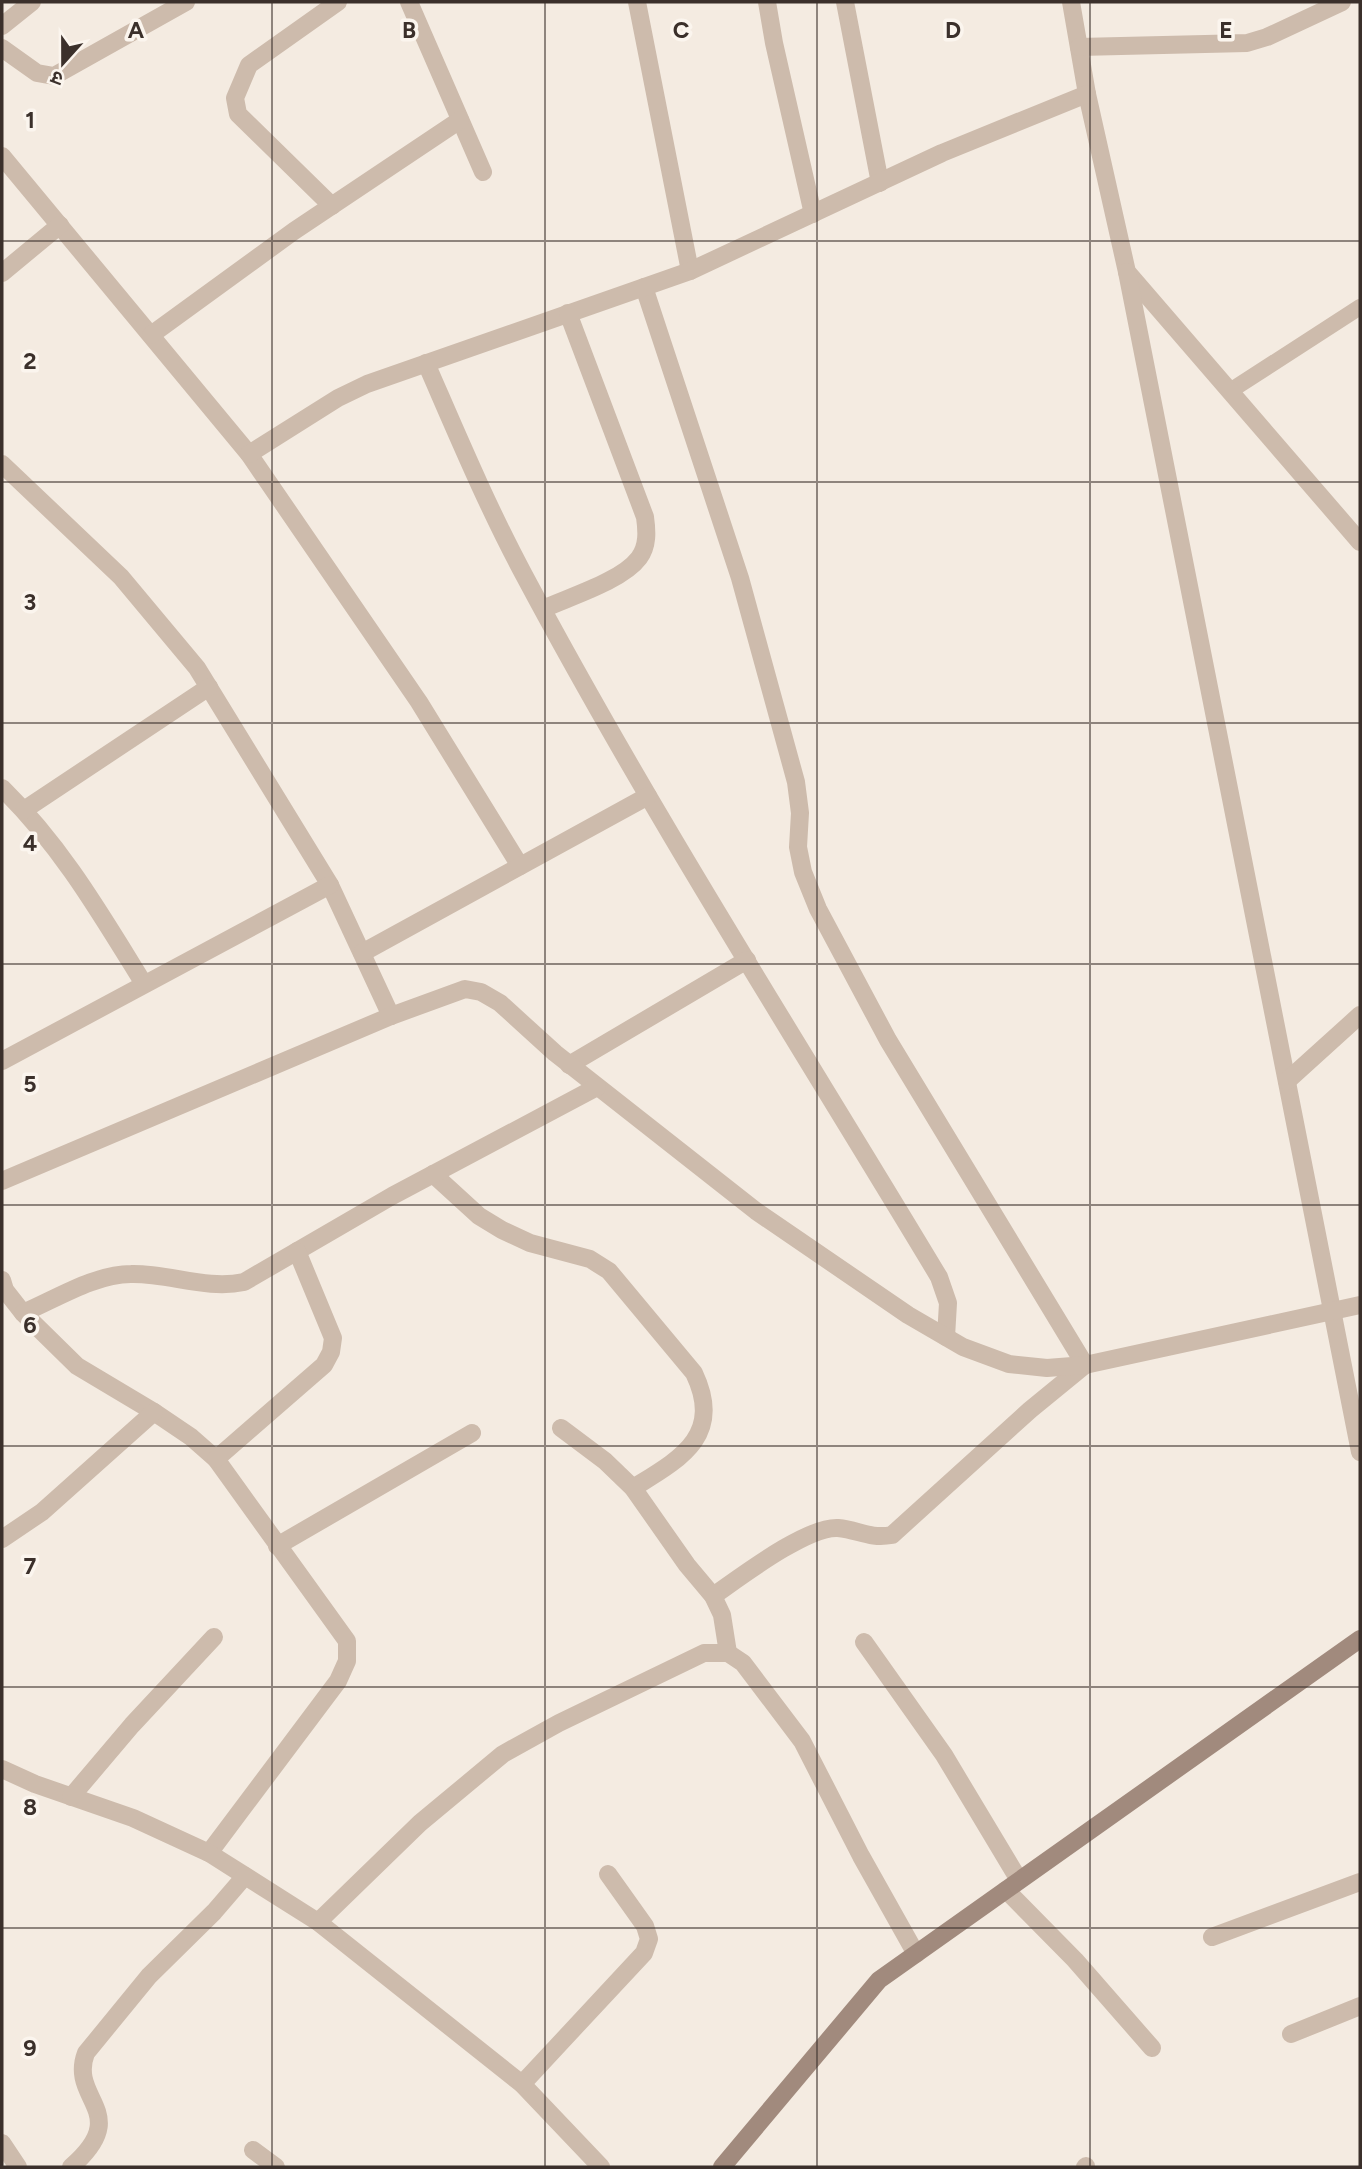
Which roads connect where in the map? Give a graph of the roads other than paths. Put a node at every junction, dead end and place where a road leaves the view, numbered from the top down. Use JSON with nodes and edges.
{"nodes":[{"id":1,"x":32,"y":2,"type":"edge"},
{"id":2,"x":186,"y":2,"type":"edge"},
{"id":3,"x":338,"y":2,"type":"edge"},
{"id":4,"x":409,"y":2,"type":"edge"},
{"id":5,"x":637,"y":2,"type":"edge"},
{"id":6,"x":768,"y":2,"type":"edge"},
{"id":7,"x":845,"y":2,"type":"edge"},
{"id":8,"x":1071,"y":2,"type":"edge"},
{"id":9,"x":1342,"y":2,"type":"edge"},
{"id":10,"x":2,"y":26,"type":"edge"},
{"id":11,"x":1079,"y":47,"type":"junction"},
{"id":12,"x":2,"y":48,"type":"edge"},
{"id":13,"x":1087,"y":94,"type":"junction"},
{"id":14,"x":460,"y":120,"type":"junction"},
{"id":15,"x":2,"y":156,"type":"edge"},
{"id":16,"x":483,"y":172,"type":"dead end"},
{"id":17,"x":880,"y":183,"type":"junction"},
{"id":18,"x":332,"y":206,"type":"junction"},
{"id":19,"x":813,"y":214,"type":"junction"},
{"id":20,"x":60,"y":226,"type":"junction"},
{"id":21,"x":690,"y":271,"type":"junction"},
{"id":22,"x":1127,"y":272,"type":"junction"},
{"id":23,"x":2,"y":273,"type":"edge"},
{"id":24,"x":644,"y":287,"type":"junction"},
{"id":25,"x":1360,"y":307,"type":"edge"},
{"id":26,"x":568,"y":313,"type":"junction"},
{"id":27,"x":151,"y":335,"type":"junction"},
{"id":28,"x":426,"y":363,"type":"junction"},
{"id":29,"x":1230,"y":391,"type":"junction"},
{"id":30,"x":249,"y":454,"type":"junction"},
{"id":31,"x":2,"y":464,"type":"edge"},
{"id":32,"x":1360,"y":542,"type":"edge"},
{"id":33,"x":543,"y":609,"type":"junction"},
{"id":34,"x":209,"y":687,"type":"junction"},
{"id":35,"x":2,"y":788,"type":"edge"},
{"id":36,"x":648,"y":796,"type":"junction"},
{"id":37,"x":24,"y":810,"type":"junction"},
{"id":38,"x":520,"y":866,"type":"junction"},
{"id":39,"x":330,"y":885,"type":"junction"},
{"id":40,"x":362,"y":953,"type":"junction"},
{"id":41,"x":747,"y":960,"type":"junction"},
{"id":42,"x":144,"y":984,"type":"junction"},
{"id":43,"x":1360,"y":1015,"type":"edge"},
{"id":44,"x":391,"y":1016,"type":"junction"},
{"id":45,"x":2,"y":1061,"type":"edge"},
{"id":46,"x":569,"y":1065,"type":"junction"},
{"id":47,"x":1287,"y":1081,"type":"junction"},
{"id":48,"x":597,"y":1087,"type":"junction"},
{"id":49,"x":433,"y":1174,"type":"junction"},
{"id":50,"x":2,"y":1181,"type":"edge"},
{"id":51,"x":297,"y":1251,"type":"junction"},
{"id":52,"x":2,"y":1280,"type":"edge"},
{"id":53,"x":1360,"y":1306,"type":"edge"},
{"id":54,"x":1332,"y":1312,"type":"junction"},
{"id":55,"x":23,"y":1313,"type":"junction"},
{"id":56,"x":946,"y":1337,"type":"junction"},
{"id":57,"x":1085,"y":1365,"type":"junction"},
{"id":58,"x":154,"y":1412,"type":"junction"},
{"id":59,"x":561,"y":1428,"type":"dead end"},
{"id":60,"x":472,"y":1433,"type":"dead end"},
{"id":61,"x":1360,"y":1452,"type":"edge"},
{"id":62,"x":216,"y":1459,"type":"junction"},
{"id":63,"x":633,"y":1488,"type":"junction"},
{"id":64,"x":2,"y":1539,"type":"edge"},
{"id":65,"x":277,"y":1546,"type":"junction"},
{"id":66,"x":713,"y":1596,"type":"junction"},
{"id":67,"x":214,"y":1637,"type":"dead end"},
{"id":68,"x":1360,"y":1639,"type":"edge"},
{"id":69,"x":864,"y":1642,"type":"dead end"},
{"id":70,"x":728,"y":1653,"type":"junction"},
{"id":71,"x":2,"y":1769,"type":"edge"},
{"id":72,"x":71,"y":1797,"type":"junction"},
{"id":73,"x":209,"y":1853,"type":"junction"},
{"id":74,"x":608,"y":1874,"type":"dead end"},
{"id":75,"x":244,"y":1876,"type":"junction"},
{"id":76,"x":1360,"y":1882,"type":"edge"},
{"id":77,"x":1013,"y":1885,"type":"junction"},
{"id":78,"x":318,"y":1922,"type":"junction"},
{"id":79,"x":1212,"y":1937,"type":"dead end"},
{"id":80,"x":916,"y":1954,"type":"junction"},
{"id":81,"x":1360,"y":2006,"type":"edge"},
{"id":82,"x":1291,"y":2034,"type":"dead end"},
{"id":83,"x":1152,"y":2048,"type":"dead end"},
{"id":84,"x":522,"y":2084,"type":"junction"},
{"id":85,"x":2,"y":2144,"type":"edge"},
{"id":86,"x":253,"y":2150,"type":"dead end"},
{"id":87,"x":18,"y":2167,"type":"edge"},
{"id":88,"x":71,"y":2167,"type":"edge"},
{"id":89,"x":276,"y":2167,"type":"edge"},
{"id":90,"x":601,"y":2167,"type":"edge"},
{"id":91,"x":722,"y":2167,"type":"edge"}],
"edges":[{"from":1,"to":10,"type":"street"},
{"from":2,"to":12,"type":"street"},
{"from":3,"to":18,"type":"street"},
{"from":4,"to":14,"type":"street"},
{"from":5,"to":21,"type":"street"},
{"from":6,"to":19,"type":"street"},
{"from":7,"to":17,"type":"street"},
{"from":8,"to":11,"type":"street"},
{"from":9,"to":11,"type":"street"},
{"from":11,"to":13,"type":"street"},
{"from":13,"to":17,"type":"street"},
{"from":13,"to":22,"type":"street"},
{"from":14,"to":16,"type":"street"},
{"from":14,"to":18,"type":"street"},
{"from":15,"to":20,"type":"street"},
{"from":17,"to":19,"type":"street"},
{"from":18,"to":27,"type":"street"},
{"from":19,"to":21,"type":"street"},
{"from":20,"to":23,"type":"street"},
{"from":20,"to":27,"type":"street"},
{"from":21,"to":24,"type":"street"},
{"from":22,"to":29,"type":"street"},
{"from":22,"to":47,"type":"street"},
{"from":24,"to":26,"type":"street"},
{"from":24,"to":57,"type":"street"},
{"from":25,"to":29,"type":"lane"},
{"from":26,"to":28,"type":"street"},
{"from":26,"to":33,"type":"street"},
{"from":27,"to":30,"type":"street"},
{"from":28,"to":30,"type":"street"},
{"from":28,"to":33,"type":"street"},
{"from":29,"to":32,"type":"street"},
{"from":30,"to":38,"type":"street"},
{"from":31,"to":34,"type":"street"},
{"from":33,"to":36,"type":"street"},
{"from":34,"to":37,"type":"street"},
{"from":34,"to":39,"type":"street"},
{"from":35,"to":37,"type":"street"},
{"from":36,"to":38,"type":"street"},
{"from":36,"to":41,"type":"street"},
{"from":37,"to":42,"type":"street"},
{"from":38,"to":40,"type":"street"},
{"from":39,"to":40,"type":"street"},
{"from":39,"to":42,"type":"street"},
{"from":40,"to":44,"type":"street"},
{"from":41,"to":46,"type":"street"},
{"from":41,"to":56,"type":"street"},
{"from":42,"to":45,"type":"street"},
{"from":43,"to":47,"type":"street"},
{"from":44,"to":46,"type":"street"},
{"from":44,"to":50,"type":"street"},
{"from":46,"to":48,"type":"street"},
{"from":47,"to":54,"type":"street"},
{"from":48,"to":49,"type":"street"},
{"from":48,"to":56,"type":"street"},
{"from":49,"to":51,"type":"street"},
{"from":49,"to":63,"type":"street"},
{"from":51,"to":55,"type":"street"},
{"from":51,"to":62,"type":"street"},
{"from":52,"to":55,"type":"street"},
{"from":53,"to":54,"type":"street"},
{"from":54,"to":57,"type":"street"},
{"from":54,"to":61,"type":"street"},
{"from":55,"to":58,"type":"street"},
{"from":56,"to":57,"type":"street"},
{"from":57,"to":66,"type":"street"},
{"from":58,"to":62,"type":"street"},
{"from":58,"to":64,"type":"street"},
{"from":59,"to":63,"type":"street"},
{"from":60,"to":65,"type":"street"},
{"from":62,"to":65,"type":"street"},
{"from":63,"to":66,"type":"street"},
{"from":65,"to":73,"type":"street"},
{"from":66,"to":70,"type":"street"},
{"from":67,"to":72,"type":"street"},
{"from":68,"to":77,"type":"street"},
{"from":69,"to":77,"type":"street"},
{"from":70,"to":78,"type":"street"},
{"from":70,"to":80,"type":"street"},
{"from":71,"to":72,"type":"street"},
{"from":72,"to":73,"type":"street"},
{"from":73,"to":75,"type":"street"},
{"from":74,"to":84,"type":"street"},
{"from":75,"to":78,"type":"street"},
{"from":75,"to":88,"type":"street"},
{"from":76,"to":79,"type":"street"},
{"from":77,"to":80,"type":"street"},
{"from":77,"to":83,"type":"street"},
{"from":78,"to":84,"type":"street"},
{"from":80,"to":91,"type":"street"},
{"from":81,"to":82,"type":"street"},
{"from":84,"to":90,"type":"street"},
{"from":85,"to":87,"type":"street"},
{"from":86,"to":89,"type":"street"}]}
